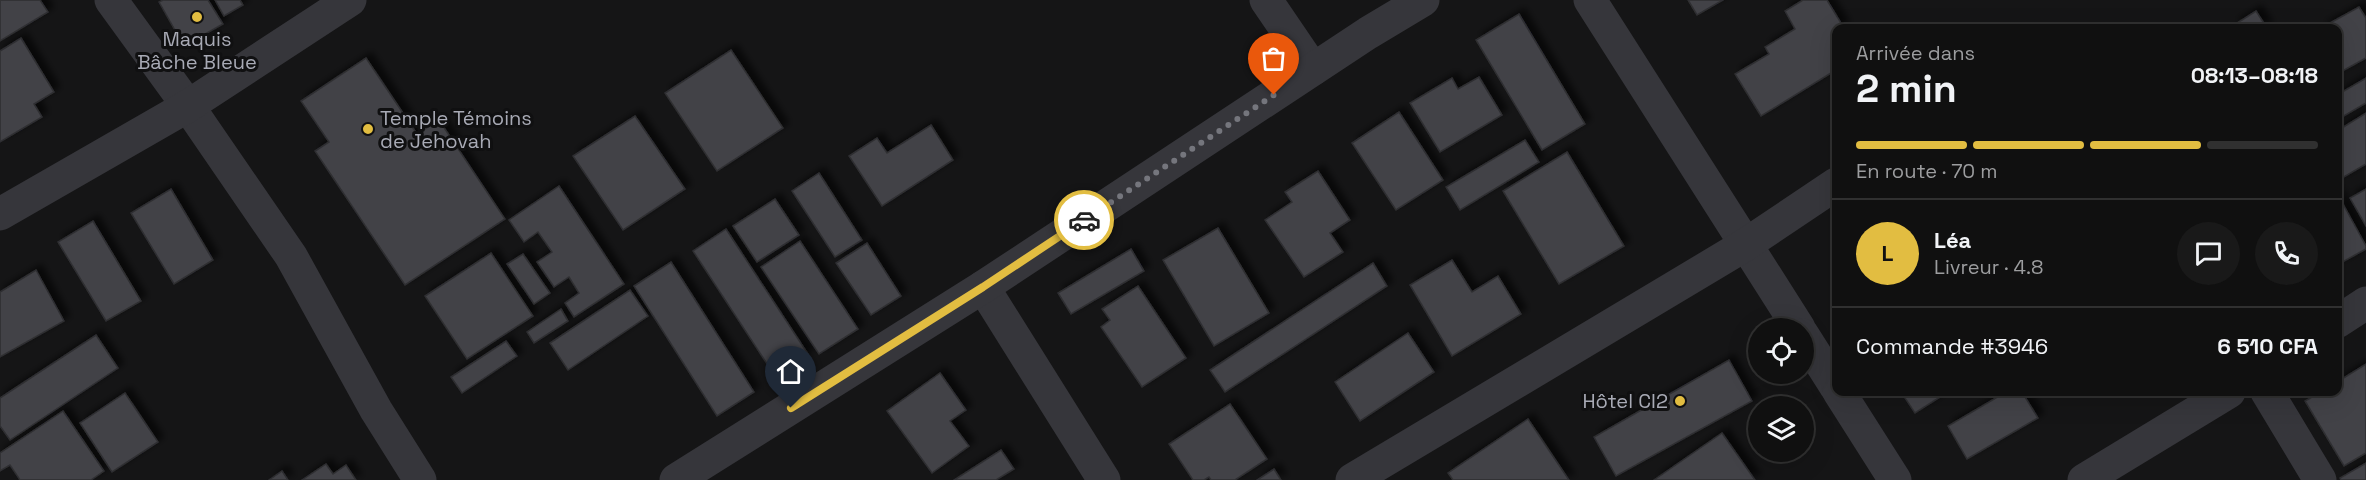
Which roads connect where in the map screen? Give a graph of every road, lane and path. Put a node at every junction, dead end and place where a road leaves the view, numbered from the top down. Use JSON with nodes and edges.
{"nodes":[{"id":1,"x":111,"y":0,"type":"edge"},
{"id":2,"x":350,"y":0,"type":"edge"},
{"id":3,"x":1266,"y":0,"type":"edge"},
{"id":4,"x":1423,"y":0,"type":"edge"},
{"id":5,"x":1590,"y":0,"type":"edge"},
{"id":6,"x":1313,"y":69,"type":"junction"},
{"id":7,"x":189,"y":106,"type":"junction"},
{"id":8,"x":1832,"y":187,"type":"edge"},
{"id":9,"x":0,"y":214,"type":"edge"},
{"id":10,"x":1745,"y":244,"type":"junction"},
{"id":11,"x":983,"y":287,"type":"junction"},
{"id":12,"x":2366,"y":303,"type":"edge"},
{"id":13,"x":1793,"y":318,"type":"edge"},
{"id":14,"x":2342,"y":319,"type":"edge"},
{"id":15,"x":1814,"y":352,"type":"edge"},
{"id":16,"x":1832,"y":381,"type":"edge"},
{"id":17,"x":1842,"y":396,"type":"edge"},
{"id":18,"x":2222,"y":396,"type":"edge"},
{"id":19,"x":2269,"y":396,"type":"edge"},
{"id":20,"x":420,"y":480,"type":"edge"},
{"id":21,"x":676,"y":480,"type":"edge"},
{"id":22,"x":1104,"y":480,"type":"edge"},
{"id":23,"x":1352,"y":480,"type":"edge"},
{"id":24,"x":1895,"y":480,"type":"edge"},
{"id":25,"x":2084,"y":480,"type":"edge"},
{"id":26,"x":2320,"y":480,"type":"edge"}],
"edges":[{"from":1,"to":7,"type":"street"},
{"from":2,"to":7,"type":"street"},
{"from":3,"to":6,"type":"street"},
{"from":4,"to":6,"type":"street"},
{"from":5,"to":10,"type":"street"},
{"from":6,"to":11,"type":"street"},
{"from":7,"to":9,"type":"street"},
{"from":7,"to":20,"type":"street"},
{"from":8,"to":10,"type":"street"},
{"from":10,"to":13,"type":"street"},
{"from":10,"to":23,"type":"street"},
{"from":11,"to":21,"type":"street"},
{"from":11,"to":22,"type":"street"},
{"from":12,"to":14,"type":"street"},
{"from":15,"to":16,"type":"street"},
{"from":17,"to":24,"type":"street"},
{"from":18,"to":25,"type":"street"},
{"from":19,"to":26,"type":"street"}]}
